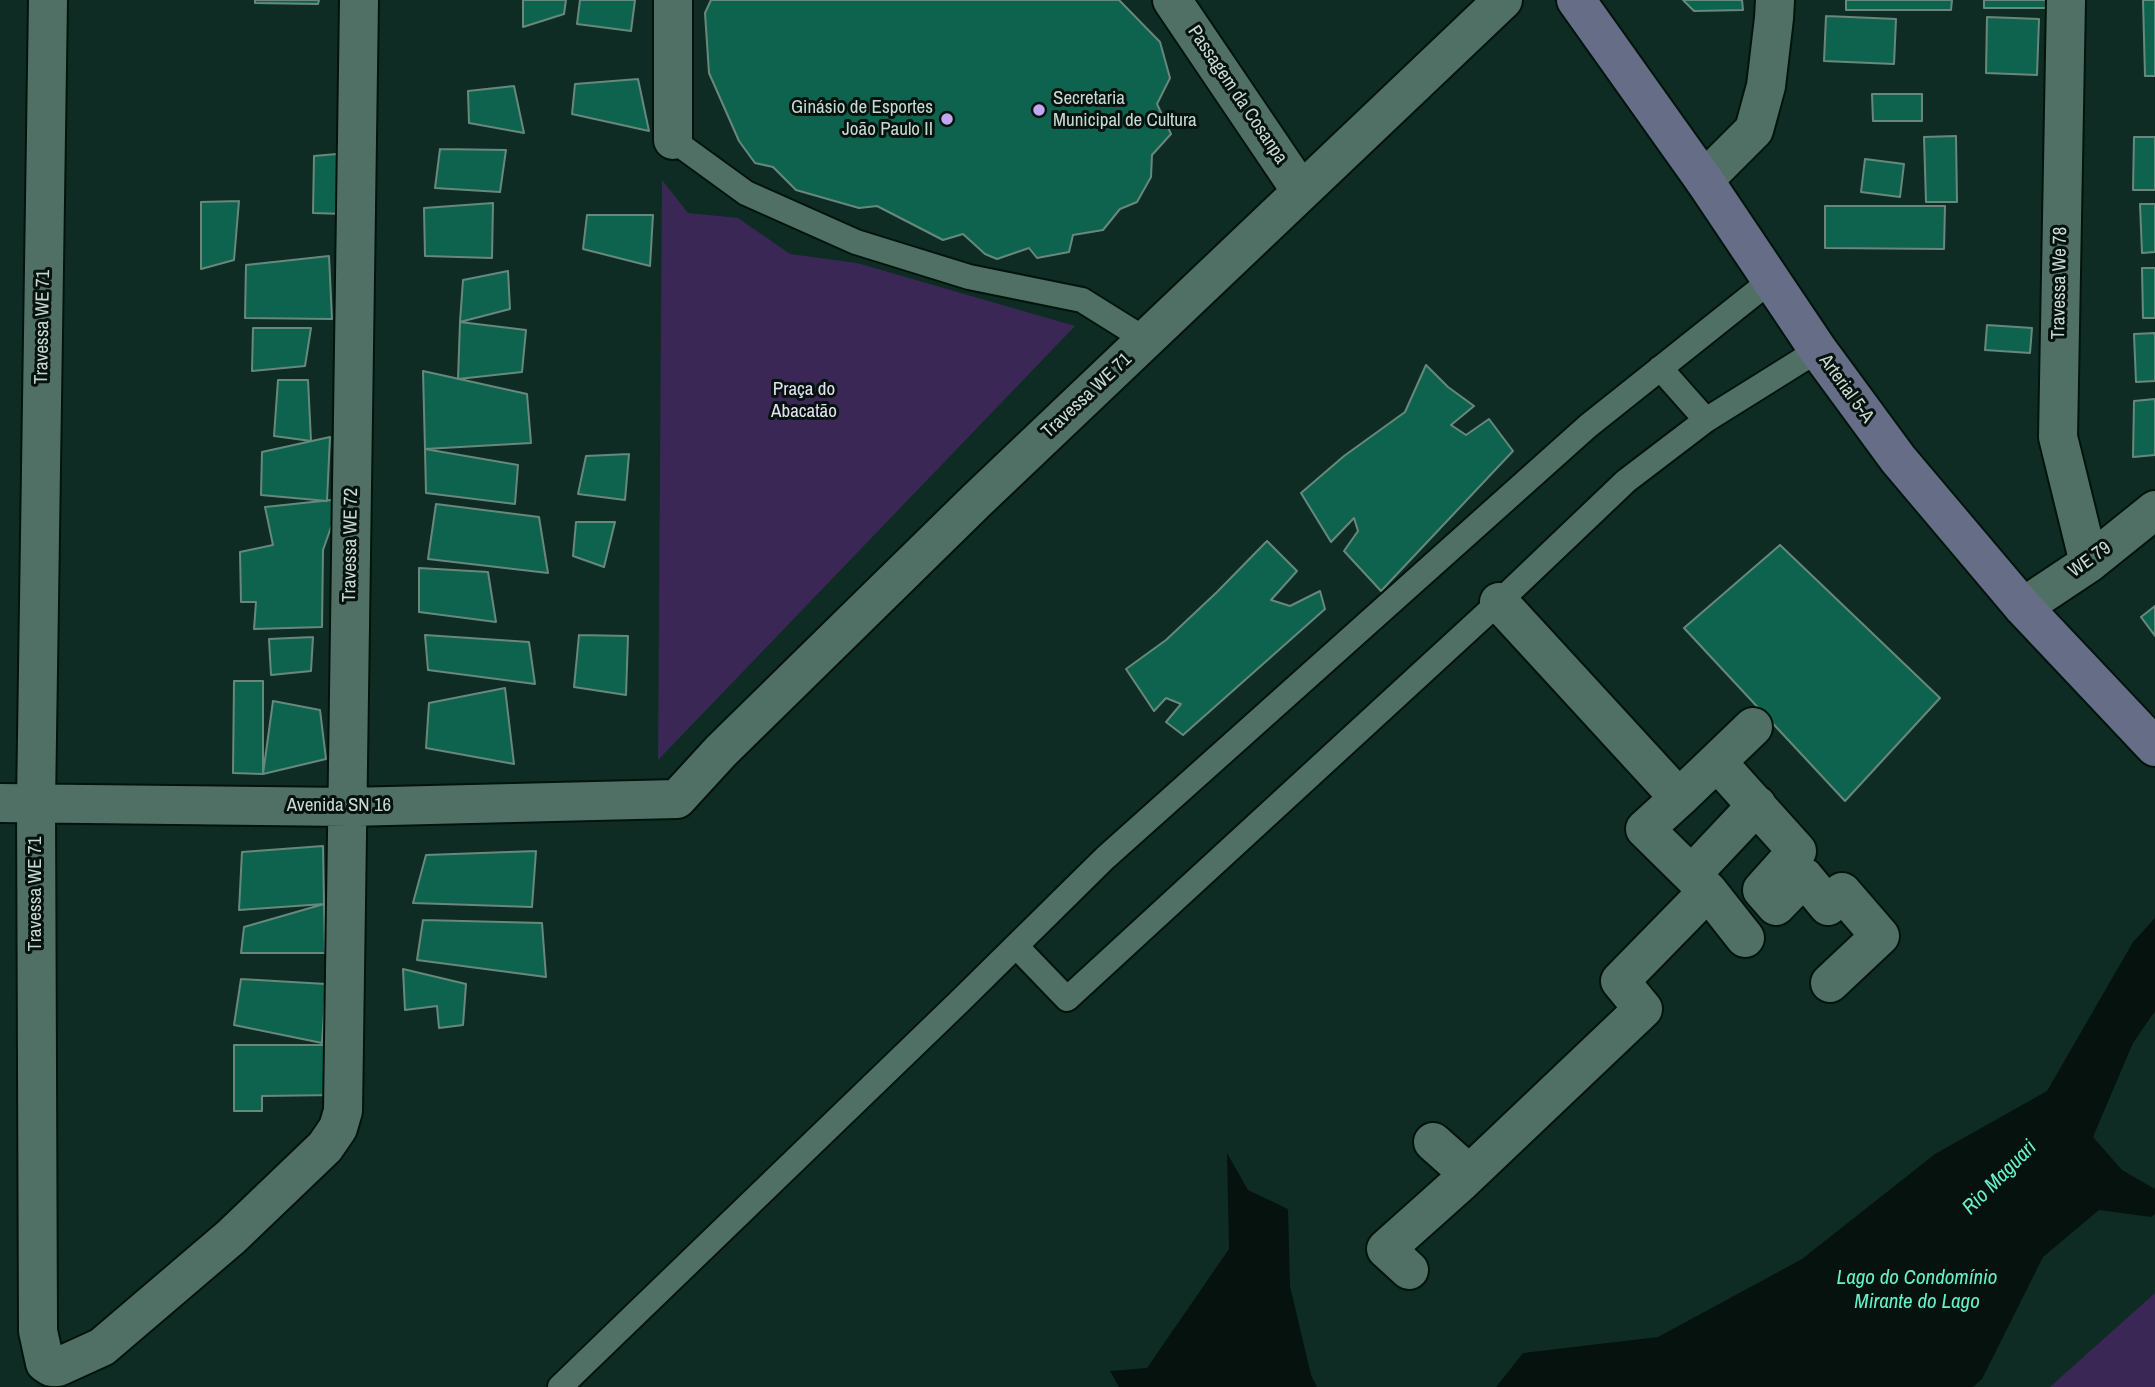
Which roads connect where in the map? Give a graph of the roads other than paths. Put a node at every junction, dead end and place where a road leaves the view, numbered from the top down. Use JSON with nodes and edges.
{"nodes":[{"id":1,"x":48,"y":0,"type":"edge"},
{"id":2,"x":359,"y":0,"type":"edge"},
{"id":3,"x":673,"y":0,"type":"edge"},
{"id":4,"x":1172,"y":0,"type":"edge"},
{"id":5,"x":1503,"y":0,"type":"edge"},
{"id":6,"x":1576,"y":0,"type":"edge"},
{"id":7,"x":1774,"y":0,"type":"edge"},
{"id":8,"x":2066,"y":0,"type":"edge"},
{"id":9,"x":673,"y":140,"type":"joint"},
{"id":10,"x":1704,"y":180,"type":"junction"},
{"id":11,"x":1301,"y":191,"type":"junction"},
{"id":12,"x":1770,"y":281,"type":"junction"},
{"id":13,"x":1146,"y":340,"type":"junction"},
{"id":14,"x":1818,"y":351,"type":"junction"},
{"id":15,"x":1660,"y":368,"type":"junction"},
{"id":16,"x":1706,"y":420,"type":"junction"},
{"id":17,"x":2155,"y":510,"type":"edge"},
{"id":18,"x":2089,"y":563,"type":"junction"},
{"id":19,"x":1499,"y":602,"type":"junction"},
{"id":20,"x":2023,"y":607,"type":"junction"},
{"id":21,"x":1753,"y":727,"type":"dead end"},
{"id":22,"x":2143,"y":735,"type":"edge"},
{"id":23,"x":1717,"y":761,"type":"junction"},
{"id":24,"x":677,"y":799,"type":"joint"},
{"id":25,"x":1679,"y":799,"type":"junction"},
{"id":26,"x":18,"y":803,"type":"edge"},
{"id":27,"x":1757,"y":805,"type":"junction"},
{"id":28,"x":348,"y":807,"type":"junction"},
{"id":29,"x":1700,"y":883,"type":"junction"},
{"id":30,"x":1745,"y":938,"type":"dead end"},
{"id":31,"x":1023,"y":939,"type":"junction"},
{"id":32,"x":1830,"y":983,"type":"dead end"},
{"id":33,"x":345,"y":1090,"type":"joint"},
{"id":34,"x":1433,"y":1142,"type":"dead end"},
{"id":35,"x":1469,"y":1174,"type":"junction"},
{"id":36,"x":1409,"y":1270,"type":"dead end"},
{"id":37,"x":560,"y":1387,"type":"edge"}],
"edges":[{"from":1,"to":26,"type":"street","name":"Travessa WE 71"},
{"from":2,"to":28,"type":"street","name":"Travessa WE 72"},
{"from":3,"to":9,"type":"street"},
{"from":4,"to":11,"type":"street","name":"Passagem da Cosanpa"},
{"from":5,"to":11,"type":"street","name":"Travessa WE 71"},
{"from":6,"to":10,"type":"main road","name":"Arterial 5-A"},
{"from":7,"to":10,"type":"street"},
{"from":8,"to":18,"type":"street","name":"Travessa We 78"},
{"from":9,"to":13,"type":"lane"},
{"from":10,"to":12,"type":"main road","name":"Arterial 5-A"},
{"from":11,"to":13,"type":"street","name":"Travessa WE 71"},
{"from":12,"to":14,"type":"main road","name":"Arterial 5-A"},
{"from":12,"to":15,"type":"lane"},
{"from":13,"to":24,"type":"street","name":"Travessa WE 71"},
{"from":14,"to":16,"type":"lane"},
{"from":14,"to":20,"type":"main road","name":"Arterial 5-A"},
{"from":15,"to":16,"type":"lane"},
{"from":15,"to":31,"type":"lane"},
{"from":16,"to":19,"type":"lane"},
{"from":17,"to":18,"type":"street","name":"WE 79"},
{"from":18,"to":20,"type":"street","name":"WE 79"},
{"from":19,"to":25,"type":"street"},
{"from":19,"to":31,"type":"lane"},
{"from":20,"to":22,"type":"main road","name":"Arterial 5-A"},
{"from":21,"to":23,"type":"street"},
{"from":23,"to":25,"type":"street"},
{"from":23,"to":27,"type":"street"},
{"from":24,"to":28,"type":"street","name":"Avenida SN 16"},
{"from":25,"to":29,"type":"street"},
{"from":26,"to":28,"type":"street","name":"Avenida SN 16"},
{"from":26,"to":33,"type":"street","name":"Travessa WE 71"},
{"from":27,"to":29,"type":"street"},
{"from":27,"to":32,"type":"street"},
{"from":28,"to":33,"type":"street","name":"Travessa WE 72"},
{"from":29,"to":30,"type":"street"},
{"from":29,"to":35,"type":"street"},
{"from":31,"to":37,"type":"lane"},
{"from":34,"to":35,"type":"street"},
{"from":35,"to":36,"type":"street"}]}
